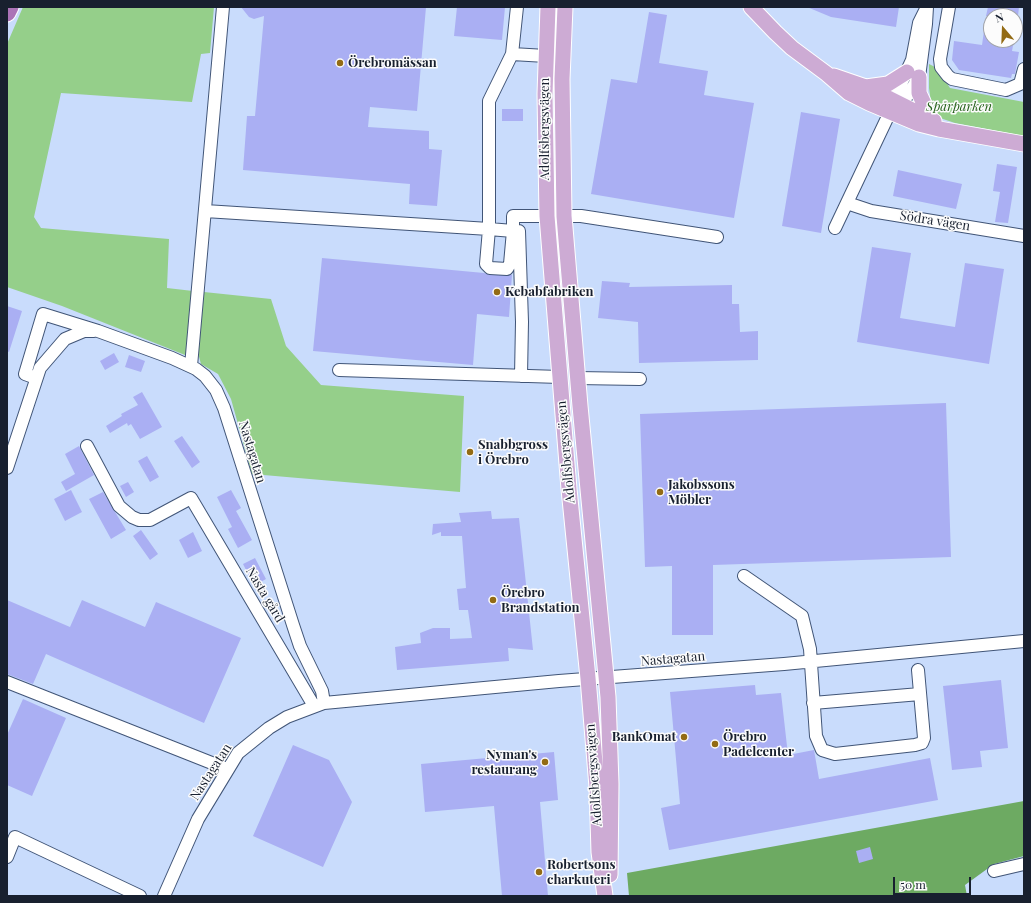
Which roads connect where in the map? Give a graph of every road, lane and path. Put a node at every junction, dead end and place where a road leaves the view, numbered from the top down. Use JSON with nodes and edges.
{"nodes":[{"id":1,"x":10,"y":7,"type":"edge"},
{"id":2,"x":223,"y":7,"type":"edge"},
{"id":3,"x":517,"y":7,"type":"edge"},
{"id":4,"x":548,"y":7,"type":"edge"},
{"id":5,"x":565,"y":7,"type":"edge"},
{"id":6,"x":751,"y":7,"type":"edge"},
{"id":7,"x":949,"y":7,"type":"edge"},
{"id":8,"x":926,"y":8,"type":"edge"},
{"id":9,"x":7,"y":13,"type":"edge"},
{"id":10,"x":512,"y":54,"type":"junction"},
{"id":11,"x":546,"y":56,"type":"junction"},
{"id":12,"x":562,"y":57,"type":"junction"},
{"id":13,"x":1024,"y":69,"type":"edge"},
{"id":14,"x":827,"y":74,"type":"junction"},
{"id":15,"x":913,"y":75,"type":"junction"},
{"id":16,"x":866,"y":87,"type":"junction"},
{"id":17,"x":893,"y":106,"type":"junction"},
{"id":18,"x":931,"y":119,"type":"junction"},
{"id":19,"x":961,"y":133,"type":"junction"},
{"id":20,"x":1024,"y":144,"type":"edge"},
{"id":21,"x":847,"y":204,"type":"junction"},
{"id":22,"x":205,"y":212,"type":"junction"},
{"id":23,"x":547,"y":216,"type":"junction"},
{"id":24,"x":564,"y":216,"type":"junction"},
{"id":25,"x":835,"y":228,"type":"dead end"},
{"id":26,"x":489,"y":229,"type":"junction"},
{"id":27,"x":513,"y":231,"type":"junction"},
{"id":28,"x":1024,"y":236,"type":"edge"},
{"id":29,"x":717,"y":237,"type":"dead end"},
{"id":30,"x":98,"y":331,"type":"junction"},
{"id":31,"x":191,"y":366,"type":"junction"},
{"id":32,"x":339,"y":370,"type":"dead end"},
{"id":33,"x":521,"y":376,"type":"junction"},
{"id":34,"x":560,"y":377,"type":"junction"},
{"id":35,"x":36,"y":378,"type":"junction"},
{"id":36,"x":577,"y":378,"type":"junction"},
{"id":37,"x":640,"y":379,"type":"dead end"},
{"id":38,"x":87,"y":446,"type":"dead end"},
{"id":39,"x":7,"y":468,"type":"edge"},
{"id":40,"x":744,"y":576,"type":"dead end"},
{"id":41,"x":1024,"y":641,"type":"edge"},
{"id":42,"x":811,"y":661,"type":"junction"},
{"id":43,"x":918,"y":670,"type":"dead end"},
{"id":44,"x":588,"y":678,"type":"junction"},
{"id":45,"x":605,"y":678,"type":"junction"},
{"id":46,"x":7,"y":682,"type":"edge"},
{"id":47,"x":920,"y":694,"type":"junction"},
{"id":48,"x":813,"y":703,"type":"junction"},
{"id":49,"x":319,"y":704,"type":"junction"},
{"id":50,"x":227,"y":769,"type":"junction"},
{"id":51,"x":7,"y":857,"type":"edge"},
{"id":52,"x":1024,"y":864,"type":"edge"},
{"id":53,"x":994,"y":871,"type":"dead end"},
{"id":54,"x":140,"y":896,"type":"edge"},
{"id":55,"x":164,"y":896,"type":"edge"},
{"id":56,"x":605,"y":896,"type":"edge"},
{"id":57,"x":609,"y":896,"type":"edge"}],
"edges":[{"from":1,"to":9,"type":"highway"},
{"from":2,"to":22,"type":"street"},
{"from":3,"to":10,"type":"street"},
{"from":4,"to":11,"type":"main road","name":"Adolfsbergsvägen"},
{"from":5,"to":12,"type":"main road","name":"Adolfsbergsvägen"},
{"from":6,"to":14,"type":"main road"},
{"from":7,"to":13,"type":"street"},
{"from":8,"to":15,"type":"street"},
{"from":10,"to":11,"type":"street"},
{"from":10,"to":26,"type":"street"},
{"from":11,"to":12,"type":"main road"},
{"from":11,"to":23,"type":"main road","name":"Adolfsbergsvägen"},
{"from":12,"to":24,"type":"main road","name":"Adolfsbergsvägen"},
{"from":14,"to":16,"type":"main road"},
{"from":14,"to":17,"type":"main road"},
{"from":15,"to":16,"type":"main road"},
{"from":15,"to":17,"type":"street"},
{"from":15,"to":18,"type":"main road"},
{"from":16,"to":17,"type":"main road"},
{"from":17,"to":18,"type":"main road"},
{"from":17,"to":19,"type":"main road"},
{"from":17,"to":21,"type":"street"},
{"from":18,"to":19,"type":"main road"},
{"from":19,"to":20,"type":"main road"},
{"from":21,"to":25,"type":"street"},
{"from":21,"to":28,"type":"street","name":"Södra vägen"},
{"from":22,"to":26,"type":"street"},
{"from":22,"to":31,"type":"street"},
{"from":23,"to":24,"type":"main road"},
{"from":23,"to":27,"type":"street"},
{"from":23,"to":34,"type":"main road","name":"Adolfsbergsvägen"},
{"from":24,"to":29,"type":"street"},
{"from":24,"to":36,"type":"main road","name":"Adolfsbergsvägen"},
{"from":26,"to":27,"type":"street"},
{"from":26,"to":27,"type":"street"},
{"from":27,"to":33,"type":"street"},
{"from":30,"to":31,"type":"street","name":"Nastagatan"},
{"from":30,"to":35,"type":"street"},
{"from":30,"to":35,"type":"street","name":"Nastagatan"},
{"from":31,"to":49,"type":"street","name":"Nastagatan"},
{"from":32,"to":33,"type":"street"},
{"from":33,"to":34,"type":"street"},
{"from":34,"to":36,"type":"main road"},
{"from":34,"to":44,"type":"main road","name":"Adolfsbergsvägen"},
{"from":35,"to":39,"type":"street"},
{"from":36,"to":37,"type":"street"},
{"from":36,"to":45,"type":"main road","name":"Adolfsbergsvägen"},
{"from":38,"to":49,"type":"street","name":"Nasta gård"},
{"from":40,"to":42,"type":"street"},
{"from":41,"to":42,"type":"street","name":"Nastagatan"},
{"from":42,"to":45,"type":"street","name":"Nastagatan"},
{"from":42,"to":48,"type":"street"},
{"from":43,"to":47,"type":"street"},
{"from":44,"to":45,"type":"street","name":"Nastagatan"},
{"from":44,"to":49,"type":"street","name":"Nastagatan"},
{"from":44,"to":56,"type":"main road","name":"Adolfsbergsvägen"},
{"from":45,"to":57,"type":"main road","name":"Adolfsbergsvägen"},
{"from":46,"to":50,"type":"street"},
{"from":47,"to":48,"type":"street"},
{"from":47,"to":48,"type":"street"},
{"from":49,"to":50,"type":"street","name":"Nastagatan"},
{"from":50,"to":55,"type":"street","name":"Nastagatan"},
{"from":51,"to":54,"type":"street"},
{"from":52,"to":53,"type":"street"}]}
